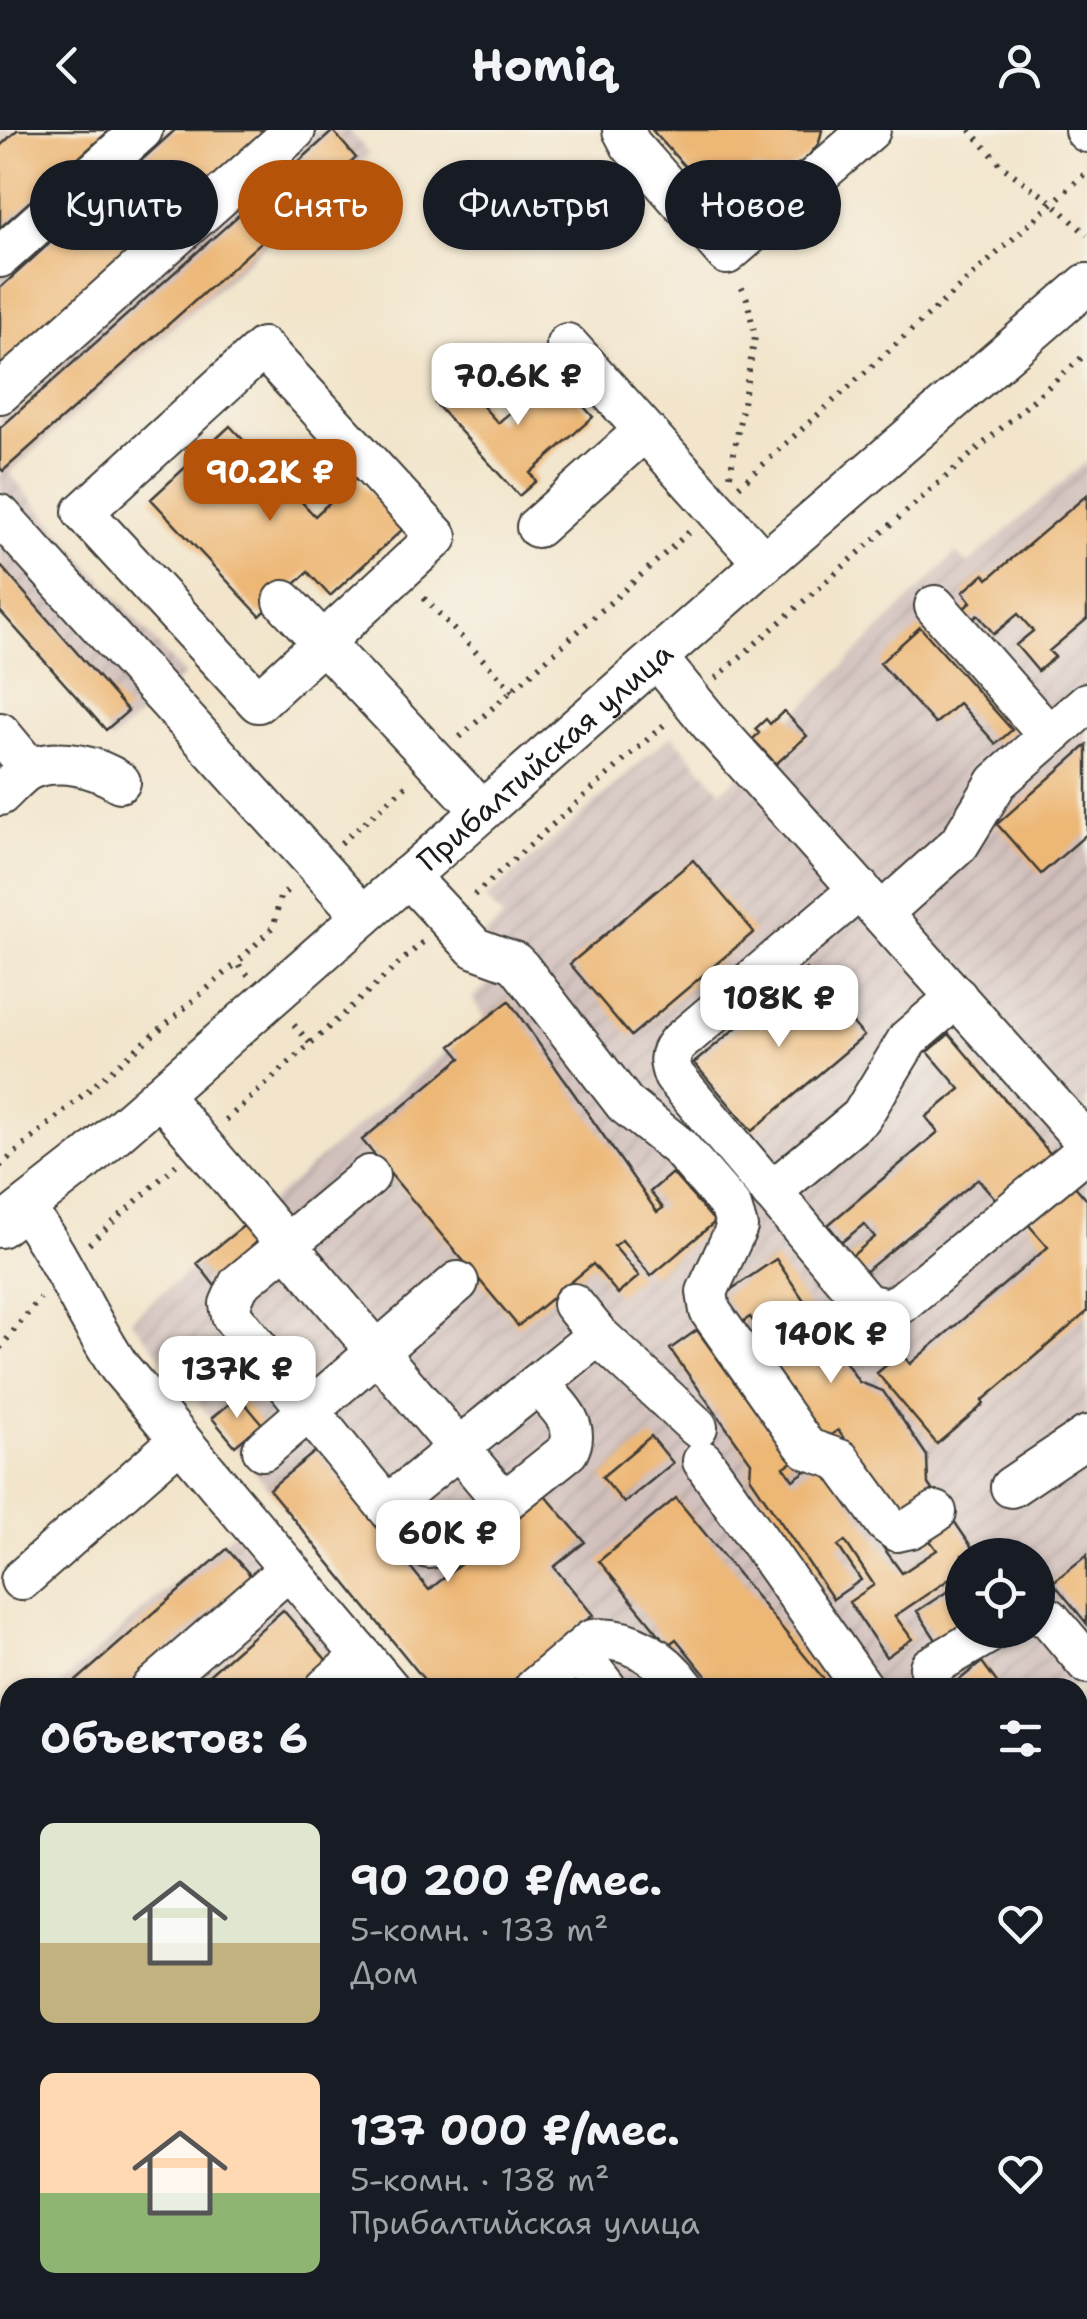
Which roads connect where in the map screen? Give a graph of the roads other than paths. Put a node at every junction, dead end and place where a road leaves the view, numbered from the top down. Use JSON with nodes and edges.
{"nodes":[{"id":1,"x":142,"y":130,"type":"edge"},
{"id":2,"x":295,"y":130,"type":"edge"},
{"id":3,"x":623,"y":130,"type":"edge"},
{"id":4,"x":870,"y":130,"type":"edge"},
{"id":5,"x":0,"y":257,"type":"edge"},
{"id":6,"x":1087,"y":284,"type":"edge"},
{"id":7,"x":568,"y":344,"type":"dead end"},
{"id":8,"x":0,"y":393,"type":"edge"},
{"id":9,"x":644,"y":431,"type":"junction"},
{"id":10,"x":0,"y":515,"type":"edge"},
{"id":11,"x":537,"y":527,"type":"dead end"},
{"id":12,"x":764,"y":563,"type":"junction"},
{"id":13,"x":284,"y":601,"type":"dead end"},
{"id":14,"x":934,"y":606,"type":"dead end"},
{"id":15,"x":323,"y":642,"type":"junction"},
{"id":16,"x":657,"y":658,"type":"junction"},
{"id":17,"x":1087,"y":704,"type":"edge"},
{"id":18,"x":0,"y":733,"type":"edge"},
{"id":19,"x":1049,"y":736,"type":"junction"},
{"id":20,"x":30,"y":768,"type":"junction"},
{"id":21,"x":120,"y":782,"type":"dead end"},
{"id":22,"x":0,"y":795,"type":"edge"},
{"id":23,"x":482,"y":811,"type":"junction"},
{"id":24,"x":408,"y":876,"type":"junction"},
{"id":25,"x":871,"y":900,"type":"junction"},
{"id":26,"x":363,"y":916,"type":"junction"},
{"id":27,"x":957,"y":997,"type":"junction"},
{"id":28,"x":160,"y":1096,"type":"junction"},
{"id":29,"x":1087,"y":1146,"type":"edge"},
{"id":30,"x":369,"y":1176,"type":"dead end"},
{"id":31,"x":771,"y":1192,"type":"junction"},
{"id":32,"x":13,"y":1218,"type":"edge"},
{"id":33,"x":288,"y":1244,"type":"junction"},
{"id":34,"x":458,"y":1282,"type":"dead end"},
{"id":35,"x":572,"y":1304,"type":"dead end"},
{"id":36,"x":598,"y":1335,"type":"junction"},
{"id":37,"x":378,"y":1351,"type":"junction"},
{"id":38,"x":538,"y":1384,"type":"junction"},
{"id":39,"x":309,"y":1410,"type":"junction"},
{"id":40,"x":1087,"y":1436,"type":"edge"},
{"id":41,"x":180,"y":1440,"type":"junction"},
{"id":42,"x":459,"y":1448,"type":"junction"},
{"id":43,"x":263,"y":1450,"type":"dead end"},
{"id":44,"x":1010,"y":1487,"type":"dead end"},
{"id":45,"x":504,"y":1502,"type":"junction"},
{"id":46,"x":386,"y":1506,"type":"junction"},
{"id":47,"x":936,"y":1512,"type":"dead end"},
{"id":48,"x":288,"y":1570,"type":"junction"},
{"id":49,"x":22,"y":1580,"type":"dead end"},
{"id":50,"x":1055,"y":1626,"type":"edge"},
{"id":51,"x":964,"y":1648,"type":"edge"},
{"id":52,"x":578,"y":1652,"type":"junction"},
{"id":53,"x":362,"y":1656,"type":"junction"},
{"id":54,"x":1087,"y":1663,"type":"edge"},
{"id":55,"x":930,"y":1668,"type":"dead end"},
{"id":56,"x":164,"y":1678,"type":"edge"},
{"id":57,"x":337,"y":1678,"type":"edge"},
{"id":58,"x":381,"y":1678,"type":"edge"},
{"id":59,"x":547,"y":1678,"type":"edge"},
{"id":60,"x":598,"y":1678,"type":"edge"},
{"id":61,"x":676,"y":1678,"type":"edge"},
{"id":62,"x":857,"y":1678,"type":"edge"}],
"edges":[{"from":1,"to":5,"type":"street"},
{"from":2,"to":8,"type":"street"},
{"from":3,"to":4,"type":"street"},
{"from":6,"to":12,"type":"street","name":"Прибалтийская улица"},
{"from":7,"to":9,"type":"street"},
{"from":9,"to":11,"type":"street"},
{"from":9,"to":12,"type":"street"},
{"from":10,"to":26,"type":"street"},
{"from":12,"to":16,"type":"street","name":"Прибалтийская улица"},
{"from":13,"to":15,"type":"street"},
{"from":14,"to":19,"type":"street"},
{"from":15,"to":15,"type":"street"},
{"from":15,"to":23,"type":"street"},
{"from":16,"to":23,"type":"street","name":"Прибалтийская улица"},
{"from":16,"to":25,"type":"street"},
{"from":17,"to":19,"type":"street"},
{"from":18,"to":20,"type":"street"},
{"from":19,"to":25,"type":"street"},
{"from":20,"to":21,"type":"street"},
{"from":20,"to":22,"type":"street"},
{"from":23,"to":24,"type":"street","name":"Прибалтийская улица"},
{"from":24,"to":26,"type":"street","name":"Прибалтийская улица"},
{"from":24,"to":47,"type":"street"},
{"from":25,"to":27,"type":"street"},
{"from":25,"to":31,"type":"street"},
{"from":26,"to":28,"type":"street","name":"Прибалтийская улица"},
{"from":27,"to":29,"type":"street"},
{"from":27,"to":31,"type":"street"},
{"from":28,"to":32,"type":"street","name":"Прибалтийская улица"},
{"from":28,"to":33,"type":"street"},
{"from":29,"to":31,"type":"street"},
{"from":30,"to":33,"type":"street"},
{"from":32,"to":41,"type":"street"},
{"from":33,"to":37,"type":"street"},
{"from":33,"to":39,"type":"street"},
{"from":34,"to":37,"type":"street"},
{"from":35,"to":36,"type":"street"},
{"from":36,"to":38,"type":"street"},
{"from":36,"to":62,"type":"street"},
{"from":37,"to":39,"type":"street"},
{"from":37,"to":42,"type":"street"},
{"from":38,"to":42,"type":"street"},
{"from":38,"to":45,"type":"street"},
{"from":39,"to":43,"type":"street"},
{"from":39,"to":46,"type":"street"},
{"from":40,"to":44,"type":"street"},
{"from":41,"to":48,"type":"street"},
{"from":41,"to":49,"type":"street"},
{"from":42,"to":45,"type":"street"},
{"from":42,"to":46,"type":"street"},
{"from":45,"to":46,"type":"street"},
{"from":48,"to":53,"type":"street"},
{"from":48,"to":56,"type":"street"},
{"from":50,"to":54,"type":"street"},
{"from":51,"to":55,"type":"street"},
{"from":52,"to":59,"type":"street"},
{"from":52,"to":60,"type":"street"},
{"from":52,"to":61,"type":"street"},
{"from":53,"to":57,"type":"street"},
{"from":53,"to":58,"type":"street"}]}
